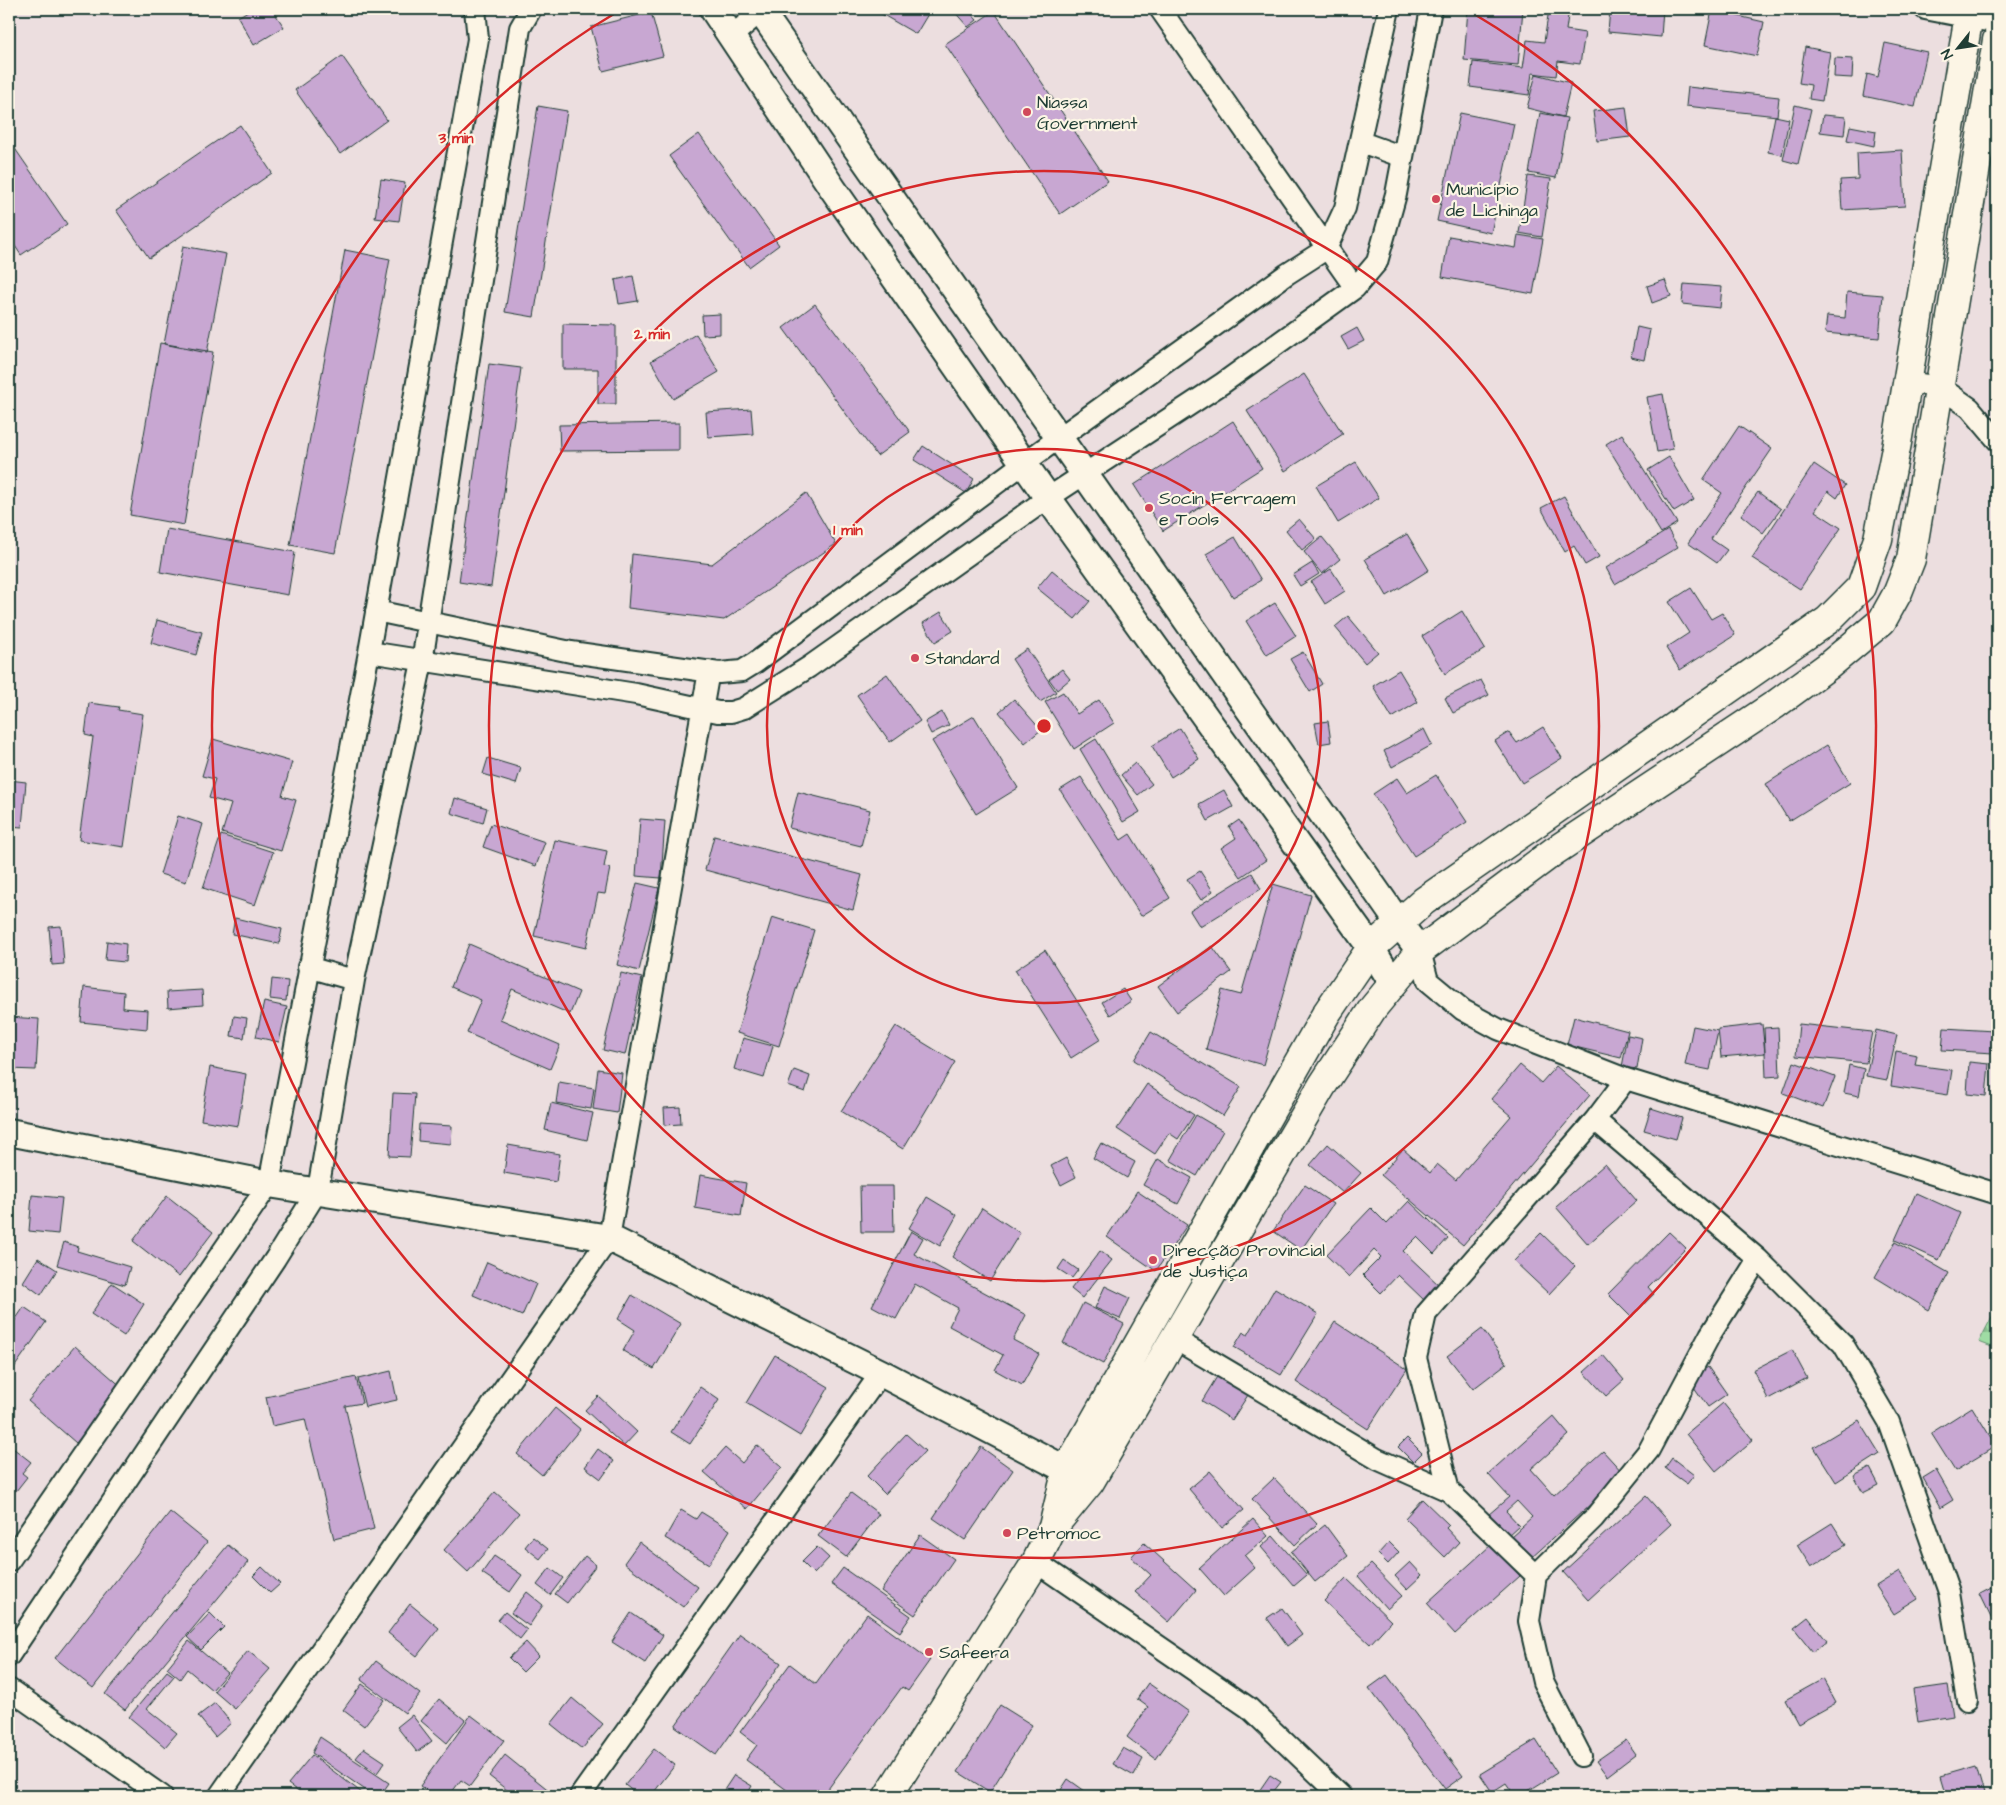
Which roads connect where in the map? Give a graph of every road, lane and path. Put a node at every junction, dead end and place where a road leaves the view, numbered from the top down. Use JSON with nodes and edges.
{"nodes":[{"id":1,"x":475,"y":9,"type":"edge"},
{"id":2,"x":531,"y":9,"type":"edge"},
{"id":3,"x":713,"y":9,"type":"edge"},
{"id":4,"x":1160,"y":9,"type":"edge"},
{"id":5,"x":1389,"y":9,"type":"edge"},
{"id":6,"x":1431,"y":9,"type":"edge"},
{"id":7,"x":1924,"y":9,"type":"edge"},
{"id":8,"x":760,"y":10,"type":"edge"},
{"id":9,"x":1969,"y":14,"type":"edge"},
{"id":10,"x":1997,"y":23,"type":"edge"},
{"id":11,"x":732,"y":36,"type":"junction"},
{"id":12,"x":1997,"y":40,"type":"edge"},
{"id":13,"x":1361,"y":142,"type":"junction"},
{"id":14,"x":1403,"y":157,"type":"junction"},
{"id":15,"x":868,"y":165,"type":"junction"},
{"id":16,"x":833,"y":189,"type":"junction"},
{"id":17,"x":1932,"y":232,"type":"junction"},
{"id":18,"x":1964,"y":242,"type":"junction"},
{"id":19,"x":1326,"y":249,"type":"junction"},
{"id":20,"x":942,"y":270,"type":"junction"},
{"id":21,"x":1355,"y":288,"type":"junction"},
{"id":22,"x":908,"y":295,"type":"junction"},
{"id":23,"x":1907,"y":382,"type":"junction"},
{"id":24,"x":1940,"y":387,"type":"junction"},
{"id":25,"x":1060,"y":439,"type":"junction"},
{"id":26,"x":1997,"y":440,"type":"edge"},
{"id":27,"x":1024,"y":463,"type":"junction"},
{"id":28,"x":1084,"y":474,"type":"junction"},
{"id":29,"x":1048,"y":498,"type":"junction"},
{"id":30,"x":1861,"y":587,"type":"junction"},
{"id":31,"x":1898,"y":592,"type":"junction"},
{"id":32,"x":376,"y":611,"type":"junction"},
{"id":33,"x":427,"y":622,"type":"junction"},
{"id":34,"x":369,"y":652,"type":"junction"},
{"id":35,"x":422,"y":662,"type":"junction"},
{"id":36,"x":710,"y":671,"type":"junction"},
{"id":37,"x":703,"y":708,"type":"junction"},
{"id":38,"x":1664,"y":736,"type":"junction"},
{"id":39,"x":1685,"y":764,"type":"junction"},
{"id":40,"x":1610,"y":772,"type":"junction"},
{"id":41,"x":1630,"y":800,"type":"junction"},
{"id":42,"x":1398,"y":922,"type":"junction"},
{"id":43,"x":1371,"y":948,"type":"junction"},
{"id":44,"x":1420,"y":950,"type":"junction"},
{"id":45,"x":308,"y":968,"type":"junction"},
{"id":46,"x":354,"y":980,"type":"junction"},
{"id":47,"x":1428,"y":981,"type":"junction"},
{"id":48,"x":1392,"y":982,"type":"junction"},
{"id":49,"x":1626,"y":1079,"type":"junction"},
{"id":50,"x":1596,"y":1120,"type":"junction"},
{"id":51,"x":9,"y":1132,"type":"edge"},
{"id":52,"x":269,"y":1184,"type":"junction"},
{"id":53,"x":318,"y":1190,"type":"junction"},
{"id":54,"x":1997,"y":1194,"type":"edge"},
{"id":55,"x":609,"y":1238,"type":"junction"},
{"id":56,"x":1758,"y":1259,"type":"junction"},
{"id":57,"x":1173,"y":1338,"type":"junction"},
{"id":58,"x":881,"y":1373,"type":"junction"},
{"id":59,"x":1079,"y":1475,"type":"junction"},
{"id":60,"x":1449,"y":1490,"type":"junction"},
{"id":61,"x":9,"y":1561,"type":"edge"},
{"id":62,"x":1036,"y":1562,"type":"junction"},
{"id":63,"x":1536,"y":1575,"type":"junction"},
{"id":64,"x":9,"y":1656,"type":"edge"},
{"id":65,"x":9,"y":1689,"type":"edge"},
{"id":66,"x":1967,"y":1701,"type":"dead end"},
{"id":67,"x":1581,"y":1756,"type":"dead end"},
{"id":68,"x":162,"y":1796,"type":"edge"},
{"id":69,"x":219,"y":1796,"type":"edge"},
{"id":70,"x":580,"y":1796,"type":"edge"},
{"id":71,"x":888,"y":1796,"type":"edge"},
{"id":72,"x":1340,"y":1796,"type":"edge"}],
"edges":[{"from":1,"to":32,"type":"street"},
{"from":2,"to":33,"type":"street"},
{"from":3,"to":11,"type":"street"},
{"from":4,"to":19,"type":"street"},
{"from":5,"to":13,"type":"street"},
{"from":6,"to":14,"type":"street"},
{"from":7,"to":9,"type":"street"},
{"from":8,"to":11,"type":"street"},
{"from":8,"to":15,"type":"street"},
{"from":9,"to":10,"type":"street"},
{"from":9,"to":17,"type":"main road"},
{"from":11,"to":16,"type":"street"},
{"from":12,"to":18,"type":"main road"},
{"from":13,"to":14,"type":"street"},
{"from":13,"to":19,"type":"street"},
{"from":14,"to":21,"type":"street"},
{"from":15,"to":16,"type":"street"},
{"from":15,"to":20,"type":"street"},
{"from":16,"to":22,"type":"street"},
{"from":17,"to":18,"type":"main road"},
{"from":17,"to":23,"type":"main road"},
{"from":18,"to":24,"type":"main road"},
{"from":19,"to":21,"type":"street"},
{"from":19,"to":25,"type":"street"},
{"from":20,"to":22,"type":"street"},
{"from":20,"to":25,"type":"street"},
{"from":21,"to":28,"type":"street"},
{"from":22,"to":27,"type":"street"},
{"from":23,"to":24,"type":"street"},
{"from":23,"to":30,"type":"main road"},
{"from":24,"to":26,"type":"street"},
{"from":24,"to":31,"type":"main road"},
{"from":25,"to":27,"type":"street"},
{"from":25,"to":28,"type":"street"},
{"from":27,"to":29,"type":"street"},
{"from":27,"to":36,"type":"street"},
{"from":28,"to":29,"type":"street"},
{"from":28,"to":42,"type":"street"},
{"from":29,"to":37,"type":"street"},
{"from":29,"to":43,"type":"street"},
{"from":30,"to":31,"type":"main road"},
{"from":30,"to":38,"type":"main road"},
{"from":31,"to":39,"type":"main road"},
{"from":32,"to":33,"type":"street"},
{"from":32,"to":34,"type":"street"},
{"from":33,"to":35,"type":"street"},
{"from":33,"to":36,"type":"street"},
{"from":34,"to":35,"type":"street"},
{"from":34,"to":45,"type":"street"},
{"from":35,"to":37,"type":"street"},
{"from":35,"to":46,"type":"street"},
{"from":36,"to":37,"type":"street"},
{"from":37,"to":55,"type":"street"},
{"from":38,"to":39,"type":"main road"},
{"from":38,"to":40,"type":"main road"},
{"from":39,"to":41,"type":"main road"},
{"from":40,"to":41,"type":"main road"},
{"from":40,"to":42,"type":"main road"},
{"from":41,"to":44,"type":"main road"},
{"from":42,"to":43,"type":"main road"},
{"from":42,"to":44,"type":"street"},
{"from":43,"to":48,"type":"street"},
{"from":43,"to":59,"type":"main road"},
{"from":44,"to":47,"type":"street"},
{"from":44,"to":48,"type":"main road"},
{"from":45,"to":46,"type":"street"},
{"from":45,"to":52,"type":"street"},
{"from":46,"to":53,"type":"street"},
{"from":47,"to":48,"type":"street"},
{"from":47,"to":49,"type":"street"},
{"from":48,"to":57,"type":"main road"},
{"from":49,"to":50,"type":"street"},
{"from":49,"to":54,"type":"street"},
{"from":50,"to":56,"type":"street"},
{"from":50,"to":60,"type":"street"},
{"from":51,"to":52,"type":"street"},
{"from":52,"to":53,"type":"street"},
{"from":52,"to":61,"type":"street"},
{"from":53,"to":55,"type":"street"},
{"from":53,"to":64,"type":"street"},
{"from":55,"to":58,"type":"street"},
{"from":55,"to":69,"type":"street"},
{"from":56,"to":63,"type":"street"},
{"from":56,"to":66,"type":"street"},
{"from":57,"to":59,"type":"main road"},
{"from":57,"to":60,"type":"street"},
{"from":58,"to":59,"type":"street"},
{"from":58,"to":70,"type":"street"},
{"from":59,"to":62,"type":"main road"},
{"from":60,"to":63,"type":"street"},
{"from":62,"to":71,"type":"main road"},
{"from":62,"to":72,"type":"street"},
{"from":63,"to":67,"type":"street"},
{"from":65,"to":68,"type":"street"}]}
